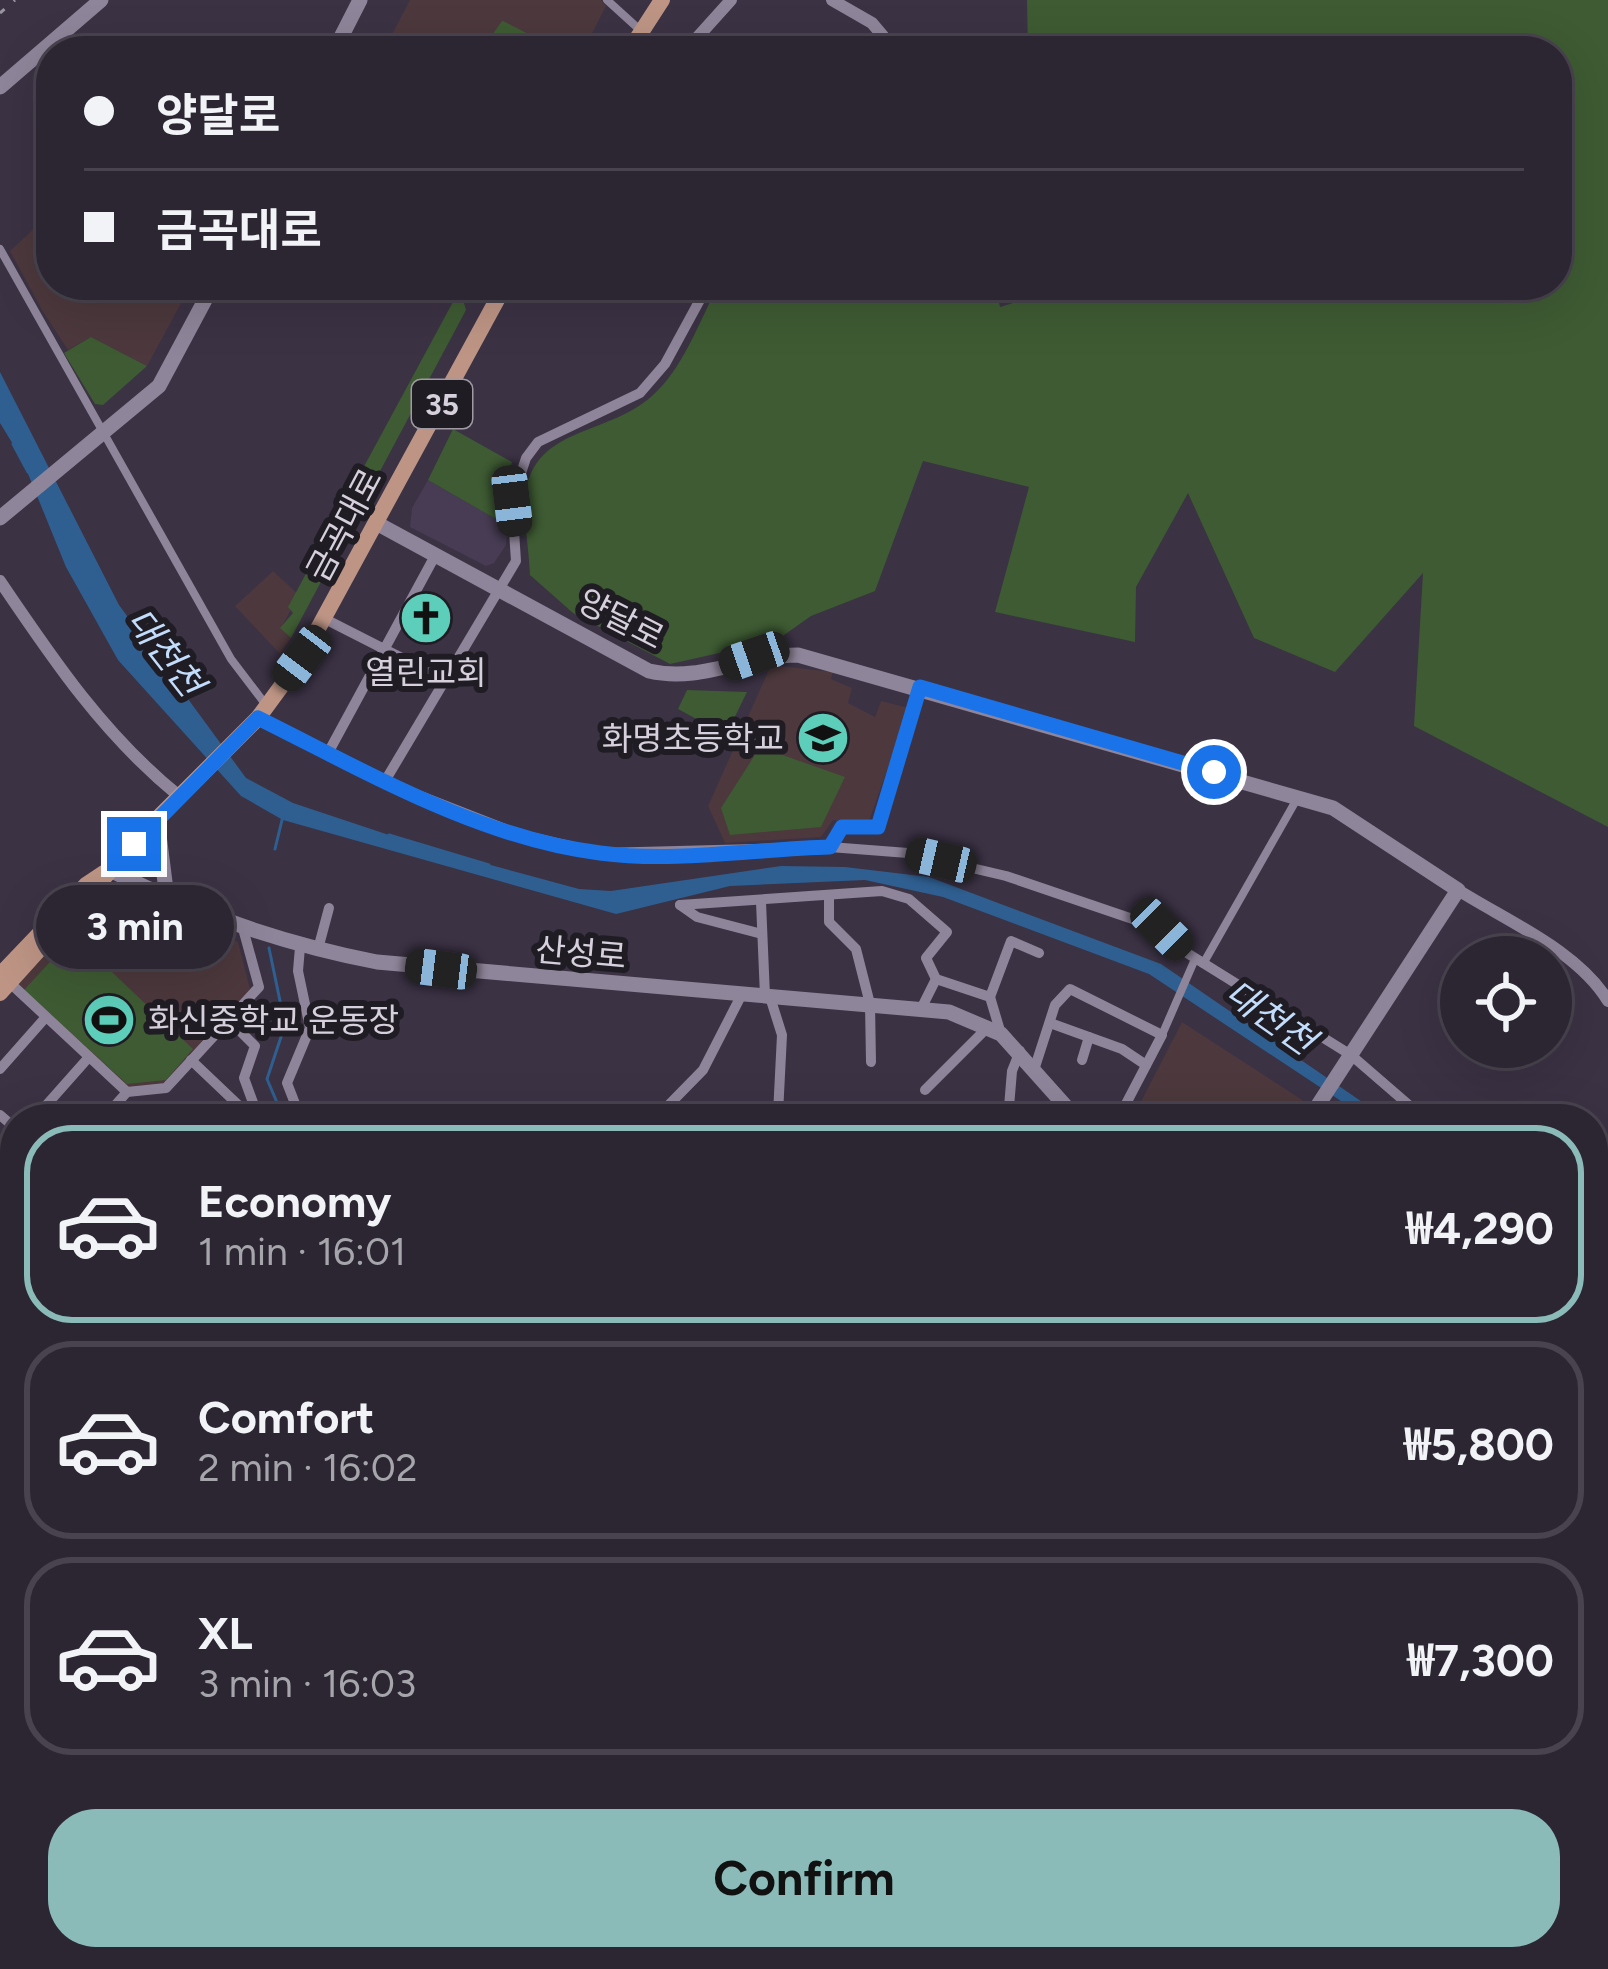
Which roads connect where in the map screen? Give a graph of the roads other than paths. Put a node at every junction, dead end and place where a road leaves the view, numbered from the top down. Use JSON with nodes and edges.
{"nodes":[{"id":1,"x":101,"y":0,"type":"edge"},
{"id":2,"x":360,"y":0,"type":"edge"},
{"id":3,"x":607,"y":0,"type":"edge"},
{"id":4,"x":662,"y":0,"type":"edge"},
{"id":5,"x":731,"y":0,"type":"edge"},
{"id":6,"x":832,"y":0,"type":"edge"},
{"id":7,"x":59,"y":36,"type":"edge"},
{"id":8,"x":342,"y":36,"type":"edge"},
{"id":9,"x":635,"y":36,"type":"edge"},
{"id":10,"x":646,"y":36,"type":"edge"},
{"id":11,"x":699,"y":36,"type":"edge"},
{"id":12,"x":883,"y":36,"type":"edge"},
{"id":13,"x":36,"y":56,"type":"edge"},
{"id":14,"x":0,"y":87,"type":"edge"},
{"id":15,"x":0,"y":249,"type":"edge"},
{"id":16,"x":204,"y":300,"type":"edge"},
{"id":17,"x":497,"y":300,"type":"edge"},
{"id":18,"x":700,"y":300,"type":"edge"},
{"id":19,"x":99,"y":432,"type":"junction"},
{"id":20,"x":0,"y":518,"type":"edge"},
{"id":21,"x":378,"y":524,"type":"junction"},
{"id":22,"x":436,"y":554,"type":"junction"},
{"id":23,"x":0,"y":581,"type":"edge"},
{"id":24,"x":499,"y":589,"type":"junction"},
{"id":25,"x":327,"y":620,"type":"junction"},
{"id":26,"x":385,"y":649,"type":"junction"},
{"id":27,"x":445,"y":680,"type":"junction"},
{"id":28,"x":920,"y":687,"type":"junction"},
{"id":29,"x":260,"y":714,"type":"junction"},
{"id":30,"x":328,"y":753,"type":"junction"},
{"id":31,"x":385,"y":781,"type":"junction"},
{"id":32,"x":179,"y":796,"type":"junction"},
{"id":33,"x":1298,"y":796,"type":"junction"},
{"id":34,"x":157,"y":819,"type":"junction"},
{"id":35,"x":878,"y":827,"type":"junction"},
{"id":36,"x":830,"y":847,"type":"junction"},
{"id":37,"x":873,"y":849,"type":"junction"},
{"id":38,"x":110,"y":870,"type":"junction"},
{"id":39,"x":1458,"y":890,"type":"junction"},
{"id":40,"x":829,"y":896,"type":"junction"},
{"id":41,"x":167,"y":898,"type":"junction"},
{"id":42,"x":760,"y":902,"type":"junction"},
{"id":43,"x":81,"y":908,"type":"junction"},
{"id":44,"x":329,"y":908,"type":"dead end"},
{"id":45,"x":242,"y":925,"type":"junction"},
{"id":46,"x":762,"y":934,"type":"junction"},
{"id":47,"x":309,"y":948,"type":"junction"},
{"id":48,"x":1039,"y":953,"type":"dead end"},
{"id":49,"x":1197,"y":963,"type":"junction"},
{"id":50,"x":936,"y":979,"type":"junction"},
{"id":51,"x":3,"y":983,"type":"edge"},
{"id":52,"x":742,"y":994,"type":"junction"},
{"id":53,"x":768,"y":996,"type":"junction"},
{"id":54,"x":991,"y":997,"type":"junction"},
{"id":55,"x":1608,"y":1001,"type":"edge"},
{"id":56,"x":870,"y":1004,"type":"junction"},
{"id":57,"x":921,"y":1009,"type":"junction"},
{"id":58,"x":46,"y":1017,"type":"junction"},
{"id":59,"x":229,"y":1020,"type":"junction"},
{"id":60,"x":1050,"y":1023,"type":"junction"},
{"id":61,"x":994,"y":1030,"type":"junction"},
{"id":62,"x":1162,"y":1035,"type":"junction"},
{"id":63,"x":1089,"y":1037,"type":"junction"},
{"id":64,"x":1020,"y":1051,"type":"junction"},
{"id":65,"x":89,"y":1058,"type":"junction"},
{"id":66,"x":1348,"y":1059,"type":"junction"},
{"id":67,"x":191,"y":1060,"type":"junction"},
{"id":68,"x":1082,"y":1060,"type":"dead end"},
{"id":69,"x":871,"y":1062,"type":"dead end"},
{"id":70,"x":1146,"y":1065,"type":"junction"},
{"id":71,"x":1036,"y":1067,"type":"junction"},
{"id":72,"x":0,"y":1069,"type":"edge"},
{"id":73,"x":925,"y":1090,"type":"dead end"},
{"id":74,"x":127,"y":1092,"type":"junction"},
{"id":75,"x":48,"y":1104,"type":"edge"},
{"id":76,"x":116,"y":1104,"type":"edge"},
{"id":77,"x":239,"y":1104,"type":"edge"},
{"id":78,"x":252,"y":1104,"type":"edge"},
{"id":79,"x":295,"y":1104,"type":"edge"},
{"id":80,"x":670,"y":1104,"type":"edge"},
{"id":81,"x":779,"y":1104,"type":"edge"},
{"id":82,"x":1009,"y":1104,"type":"edge"},
{"id":83,"x":1065,"y":1104,"type":"edge"},
{"id":84,"x":1126,"y":1104,"type":"edge"},
{"id":85,"x":1319,"y":1104,"type":"edge"},
{"id":86,"x":1406,"y":1104,"type":"edge"}],
"edges":[{"from":1,"to":7,"type":"main road"},
{"from":2,"to":8,"type":"main road"},
{"from":3,"to":9,"type":"street"},
{"from":4,"to":10,"type":"main road"},
{"from":5,"to":11,"type":"street"},
{"from":6,"to":12,"type":"street"},
{"from":13,"to":14,"type":"main road"},
{"from":15,"to":19,"type":"street"},
{"from":16,"to":19,"type":"main road"},
{"from":17,"to":21,"type":"main road","name":"금곡대로","number":"35"},
{"from":18,"to":24,"type":"street"},
{"from":19,"to":20,"type":"main road"},
{"from":19,"to":29,"type":"street"},
{"from":21,"to":22,"type":"main road","name":"양달로"},
{"from":21,"to":25,"type":"main road","name":"금곡대로","number":"35"},
{"from":22,"to":24,"type":"main road","name":"양달로"},
{"from":22,"to":26,"type":"street"},
{"from":23,"to":32,"type":"street"},
{"from":24,"to":27,"type":"street"},
{"from":24,"to":28,"type":"main road","name":"양달로"},
{"from":25,"to":26,"type":"street"},
{"from":25,"to":29,"type":"main road","name":"금곡대로","number":"35"},
{"from":26,"to":27,"type":"street"},
{"from":26,"to":30,"type":"street"},
{"from":27,"to":31,"type":"street"},
{"from":28,"to":33,"type":"main road","name":"양달로"},
{"from":28,"to":35,"type":"street"},
{"from":29,"to":30,"type":"street"},
{"from":29,"to":32,"type":"main road","number":"35"},
{"from":30,"to":31,"type":"street"},
{"from":31,"to":36,"type":"street"},
{"from":32,"to":34,"type":"main road","number":"35"},
{"from":33,"to":39,"type":"main road","name":"양달로"},
{"from":33,"to":49,"type":"street"},
{"from":34,"to":38,"type":"main road","number":"35"},
{"from":34,"to":41,"type":"main road"},
{"from":35,"to":36,"type":"street"},
{"from":35,"to":37,"type":"street"},
{"from":36,"to":37,"type":"street"},
{"from":37,"to":49,"type":"street"},
{"from":38,"to":41,"type":"main road","name":"산성로"},
{"from":38,"to":43,"type":"main road","number":"35"},
{"from":38,"to":51,"type":"main road","number":"35"},
{"from":39,"to":55,"type":"street","name":"양달로"},
{"from":39,"to":66,"type":"main road"},
{"from":40,"to":42,"type":"street"},
{"from":40,"to":50,"type":"street"},
{"from":40,"to":56,"type":"street"},
{"from":41,"to":43,"type":"main road"},
{"from":41,"to":45,"type":"main road","name":"산성로"},
{"from":42,"to":46,"type":"street"},
{"from":42,"to":46,"type":"street"},
{"from":43,"to":51,"type":"main road","number":"35"},
{"from":44,"to":47,"type":"street"},
{"from":45,"to":47,"type":"main road","name":"산성로"},
{"from":45,"to":59,"type":"street"},
{"from":46,"to":53,"type":"street"},
{"from":47,"to":52,"type":"main road","name":"산성로"},
{"from":47,"to":79,"type":"street"},
{"from":48,"to":54,"type":"street"},
{"from":49,"to":62,"type":"street"},
{"from":49,"to":66,"type":"street"},
{"from":50,"to":54,"type":"street"},
{"from":50,"to":57,"type":"street"},
{"from":51,"to":58,"type":"street"},
{"from":52,"to":53,"type":"main road","name":"산성로"},
{"from":52,"to":80,"type":"street"},
{"from":53,"to":56,"type":"main road","name":"산성로"},
{"from":53,"to":81,"type":"street"},
{"from":54,"to":61,"type":"street"},
{"from":56,"to":57,"type":"main road","name":"산성로"},
{"from":56,"to":69,"type":"street"},
{"from":57,"to":61,"type":"main road","name":"산성로"},
{"from":58,"to":65,"type":"street"},
{"from":58,"to":72,"type":"street"},
{"from":59,"to":67,"type":"street"},
{"from":59,"to":78,"type":"street"},
{"from":60,"to":62,"type":"street"},
{"from":60,"to":63,"type":"street"},
{"from":60,"to":71,"type":"street"},
{"from":61,"to":64,"type":"main road","name":"산성로"},
{"from":61,"to":73,"type":"street"},
{"from":62,"to":70,"type":"street"},
{"from":63,"to":68,"type":"street"},
{"from":63,"to":70,"type":"street"},
{"from":64,"to":71,"type":"main road","name":"산성로"},
{"from":64,"to":82,"type":"street"},
{"from":65,"to":74,"type":"street"},
{"from":65,"to":75,"type":"street"},
{"from":66,"to":85,"type":"main road"},
{"from":66,"to":86,"type":"street"},
{"from":67,"to":74,"type":"street"},
{"from":67,"to":77,"type":"street"},
{"from":70,"to":84,"type":"street"},
{"from":71,"to":83,"type":"main road","name":"산성로"},
{"from":74,"to":76,"type":"street"}]}
